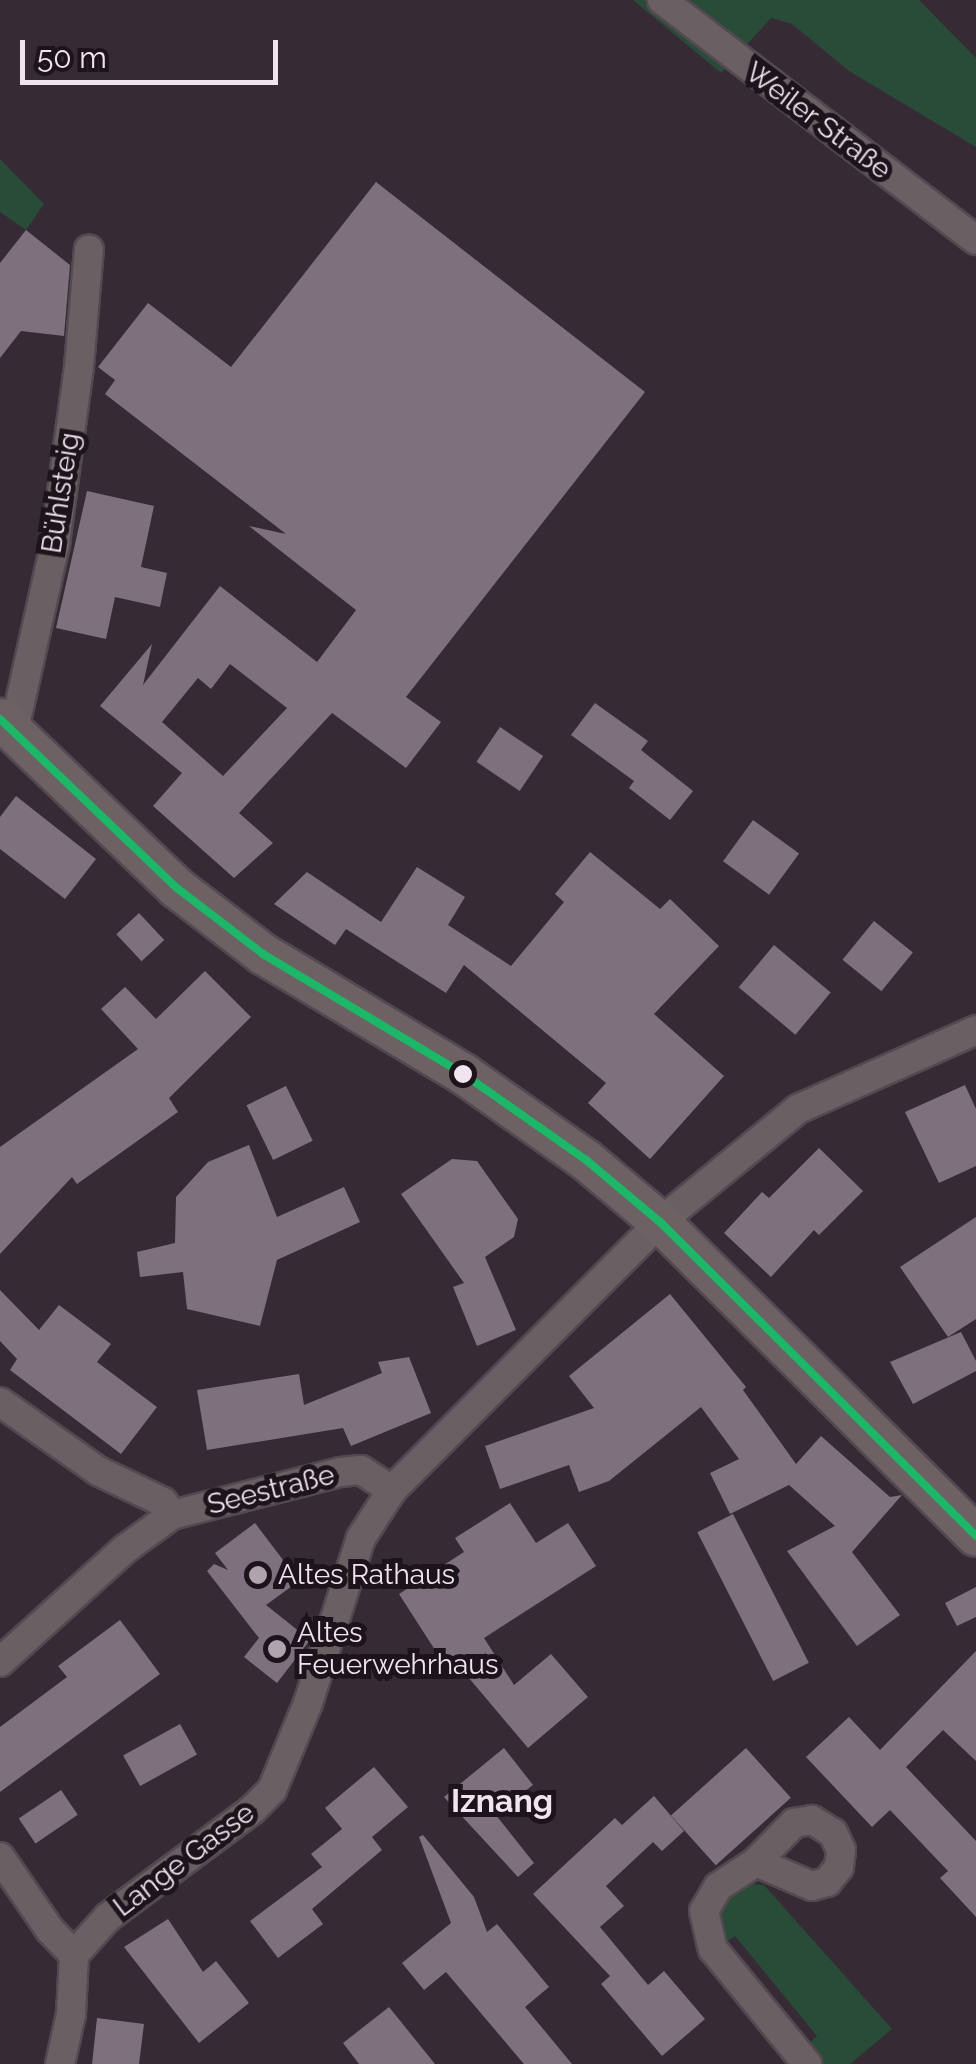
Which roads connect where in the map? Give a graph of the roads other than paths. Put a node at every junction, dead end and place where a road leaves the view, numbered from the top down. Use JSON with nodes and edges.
{"nodes":[{"id":1,"x":662,"y":0,"type":"edge"},
{"id":2,"x":976,"y":240,"type":"edge"},
{"id":3,"x":90,"y":249,"type":"dead end"},
{"id":4,"x":6,"y":727,"type":"edge"},
{"id":5,"x":976,"y":1030,"type":"edge"},
{"id":6,"x":660,"y":1222,"type":"junction"},
{"id":7,"x":0,"y":1402,"type":"edge"},
{"id":8,"x":392,"y":1490,"type":"junction"},
{"id":9,"x":172,"y":1515,"type":"junction"},
{"id":10,"x":976,"y":1536,"type":"edge"},
{"id":11,"x":0,"y":1662,"type":"edge"},
{"id":12,"x":0,"y":1858,"type":"edge"},
{"id":13,"x":756,"y":1862,"type":"dead end"},
{"id":14,"x":74,"y":1954,"type":"junction"},
{"id":15,"x":60,"y":2064,"type":"edge"},
{"id":16,"x":806,"y":2064,"type":"edge"}],
"edges":[{"from":1,"to":2,"type":"street","name":"Weiler Straße"},
{"from":3,"to":4,"type":"street","name":"Bühlsteig"},
{"from":4,"to":6,"type":"main road"},
{"from":5,"to":6,"type":"street"},
{"from":6,"to":8,"type":"street"},
{"from":6,"to":10,"type":"main road"},
{"from":7,"to":9,"type":"street"},
{"from":8,"to":9,"type":"street","name":"Seestraße"},
{"from":8,"to":14,"type":"street","name":"Lange Gasse"},
{"from":9,"to":11,"type":"street","name":"Seestraße"},
{"from":12,"to":14,"type":"street"},
{"from":13,"to":16,"type":"street"},
{"from":14,"to":15,"type":"street"}]}
